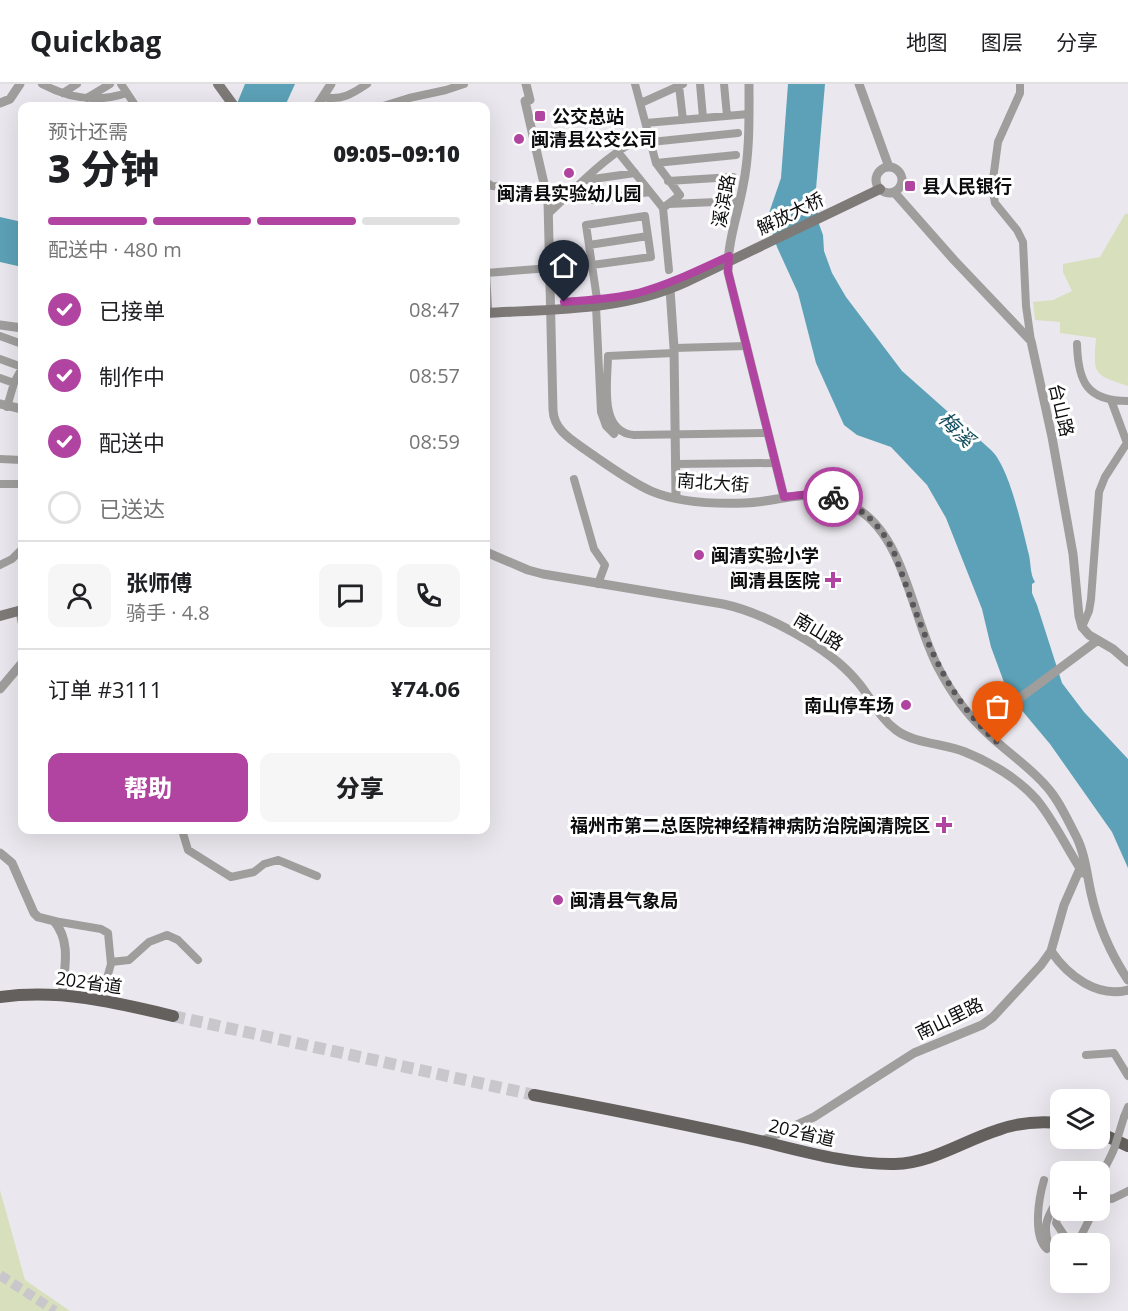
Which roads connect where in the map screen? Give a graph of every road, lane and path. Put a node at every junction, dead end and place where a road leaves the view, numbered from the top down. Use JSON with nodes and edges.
{"nodes":[{"id":1,"x":20,"y":84,"type":"edge"},
{"id":2,"x":43,"y":84,"type":"edge"},
{"id":3,"x":77,"y":84,"type":"edge"},
{"id":4,"x":110,"y":84,"type":"edge"},
{"id":5,"x":121,"y":84,"type":"edge"},
{"id":6,"x":218,"y":84,"type":"edge"},
{"id":7,"x":367,"y":84,"type":"edge"},
{"id":8,"x":464,"y":84,"type":"edge"},
{"id":9,"x":526,"y":84,"type":"edge"},
{"id":10,"x":635,"y":84,"type":"edge"},
{"id":11,"x":700,"y":84,"type":"edge"},
{"id":12,"x":724,"y":84,"type":"edge"},
{"id":13,"x":749,"y":84,"type":"edge"},
{"id":14,"x":859,"y":84,"type":"edge"},
{"id":15,"x":1020,"y":84,"type":"edge"},
{"id":16,"x":330,"y":85,"type":"edge"},
{"id":17,"x":681,"y":85,"type":"edge"},
{"id":18,"x":63,"y":93,"type":"junction"},
{"id":19,"x":127,"y":93,"type":"junction"},
{"id":20,"x":323,"y":97,"type":"junction"},
{"id":21,"x":86,"y":99,"type":"junction"},
{"id":22,"x":133,"y":102,"type":"edge"},
{"id":23,"x":231,"y":102,"type":"edge"},
{"id":24,"x":320,"y":102,"type":"edge"},
{"id":25,"x":396,"y":102,"type":"edge"},
{"id":26,"x":0,"y":103,"type":"edge"},
{"id":27,"x":641,"y":103,"type":"junction"},
{"id":28,"x":749,"y":114,"type":"junction"},
{"id":29,"x":727,"y":116,"type":"junction"},
{"id":30,"x":704,"y":118,"type":"junction"},
{"id":31,"x":683,"y":120,"type":"junction"},
{"id":32,"x":646,"y":123,"type":"junction"},
{"id":33,"x":738,"y":133,"type":"dead end"},
{"id":34,"x":650,"y":139,"type":"junction"},
{"id":35,"x":618,"y":152,"type":"junction"},
{"id":36,"x":736,"y":155,"type":"dead end"},
{"id":37,"x":656,"y":163,"type":"junction"},
{"id":38,"x":889,"y":167,"type":"junction"},
{"id":39,"x":635,"y":173,"type":"junction"},
{"id":40,"x":733,"y":177,"type":"dead end"},
{"id":41,"x":585,"y":181,"type":"junction"},
{"id":42,"x":668,"y":181,"type":"junction"},
{"id":43,"x":490,"y":185,"type":"edge"},
{"id":44,"x":879,"y":187,"type":"junction"},
{"id":45,"x":546,"y":190,"type":"junction"},
{"id":46,"x":650,"y":192,"type":"junction"},
{"id":47,"x":894,"y":192,"type":"junction"},
{"id":48,"x":593,"y":200,"type":"dead end"},
{"id":49,"x":740,"y":201,"type":"junction"},
{"id":50,"x":666,"y":206,"type":"junction"},
{"id":51,"x":549,"y":213,"type":"junction"},
{"id":52,"x":648,"y":236,"type":"junction"},
{"id":53,"x":589,"y":245,"type":"junction"},
{"id":54,"x":729,"y":259,"type":"junction"},
{"id":55,"x":592,"y":265,"type":"junction"},
{"id":56,"x":550,"y":268,"type":"junction"},
{"id":57,"x":669,"y":270,"type":"dead end"},
{"id":58,"x":490,"y":273,"type":"edge"},
{"id":59,"x":670,"y":289,"type":"junction"},
{"id":60,"x":596,"y":303,"type":"junction"},
{"id":61,"x":550,"y":306,"type":"junction"},
{"id":62,"x":490,"y":309,"type":"edge"},
{"id":63,"x":0,"y":325,"type":"edge"},
{"id":64,"x":18,"y":327,"type":"edge"},
{"id":65,"x":0,"y":336,"type":"edge"},
{"id":66,"x":1031,"y":341,"type":"junction"},
{"id":67,"x":18,"y":343,"type":"edge"},
{"id":68,"x":1077,"y":344,"type":"dead end"},
{"id":69,"x":747,"y":346,"type":"junction"},
{"id":70,"x":674,"y":351,"type":"junction"},
{"id":71,"x":0,"y":359,"type":"edge"},
{"id":72,"x":18,"y":366,"type":"edge"},
{"id":73,"x":18,"y":376,"type":"edge"},
{"id":74,"x":0,"y":378,"type":"edge"},
{"id":75,"x":14,"y":383,"type":"junction"},
{"id":76,"x":1111,"y":400,"type":"junction"},
{"id":77,"x":1128,"y":401,"type":"edge"},
{"id":78,"x":3,"y":405,"type":"edge"},
{"id":79,"x":18,"y":408,"type":"edge"},
{"id":80,"x":768,"y":433,"type":"junction"},
{"id":81,"x":614,"y":434,"type":"dead end"},
{"id":82,"x":675,"y":434,"type":"junction"},
{"id":83,"x":0,"y":459,"type":"edge"},
{"id":84,"x":18,"y":460,"type":"edge"},
{"id":85,"x":776,"y":463,"type":"junction"},
{"id":86,"x":675,"y":464,"type":"junction"},
{"id":87,"x":574,"y":479,"type":"dead end"},
{"id":88,"x":0,"y":484,"type":"edge"},
{"id":89,"x":18,"y":484,"type":"edge"},
{"id":90,"x":676,"y":497,"type":"junction"},
{"id":91,"x":784,"y":497,"type":"junction"},
{"id":92,"x":490,"y":554,"type":"edge"},
{"id":93,"x":18,"y":557,"type":"edge"},
{"id":94,"x":0,"y":566,"type":"edge"},
{"id":95,"x":598,"y":584,"type":"junction"},
{"id":96,"x":18,"y":615,"type":"edge"},
{"id":97,"x":0,"y":616,"type":"edge"},
{"id":98,"x":18,"y":616,"type":"edge"},
{"id":99,"x":0,"y":621,"type":"edge"},
{"id":100,"x":1082,"y":627,"type":"junction"},
{"id":101,"x":1098,"y":640,"type":"junction"},
{"id":102,"x":1128,"y":662,"type":"edge"},
{"id":103,"x":18,"y":668,"type":"edge"},
{"id":104,"x":0,"y":690,"type":"edge"},
{"id":105,"x":1000,"y":713,"type":"junction"},
{"id":106,"x":975,"y":721,"type":"junction"},
{"id":107,"x":994,"y":739,"type":"junction"},
{"id":108,"x":183,"y":834,"type":"edge"},
{"id":109,"x":0,"y":853,"type":"edge"},
{"id":110,"x":1082,"y":865,"type":"junction"},
{"id":111,"x":317,"y":876,"type":"dead end"},
{"id":112,"x":54,"y":921,"type":"junction"},
{"id":113,"x":1051,"y":951,"type":"junction"},
{"id":114,"x":198,"y":960,"type":"dead end"},
{"id":115,"x":111,"y":962,"type":"junction"},
{"id":116,"x":1128,"y":980,"type":"edge"},
{"id":117,"x":1128,"y":990,"type":"edge"},
{"id":118,"x":62,"y":995,"type":"junction"},
{"id":119,"x":0,"y":997,"type":"edge"},
{"id":120,"x":101,"y":999,"type":"junction"},
{"id":121,"x":173,"y":1016,"type":"tunnel mouth"},
{"id":122,"x":1086,"y":1055,"type":"dead end"},
{"id":123,"x":1128,"y":1076,"type":"edge"},
{"id":124,"x":534,"y":1095,"type":"tunnel mouth"},
{"id":125,"x":1128,"y":1107,"type":"edge"},
{"id":126,"x":1050,"y":1123,"type":"edge"},
{"id":127,"x":1110,"y":1138,"type":"edge"},
{"id":128,"x":762,"y":1141,"type":"junction"},
{"id":129,"x":1128,"y":1146,"type":"edge"},
{"id":130,"x":1109,"y":1161,"type":"edge"},
{"id":131,"x":1044,"y":1180,"type":"dead end"},
{"id":132,"x":1128,"y":1191,"type":"edge"},
{"id":133,"x":1110,"y":1198,"type":"edge"},
{"id":134,"x":1050,"y":1212,"type":"edge"}],
"edges":[{"from":1,"to":26,"type":"street"},
{"from":2,"to":18,"type":"street"},
{"from":3,"to":18,"type":"street"},
{"from":4,"to":21,"type":"street"},
{"from":5,"to":19,"type":"street"},
{"from":6,"to":23,"type":"main road"},
{"from":7,"to":20,"type":"street"},
{"from":8,"to":25,"type":"street"},
{"from":9,"to":45,"type":"street","name":"南北大街"},
{"from":10,"to":27,"type":"street"},
{"from":11,"to":30,"type":"street"},
{"from":12,"to":29,"type":"street"},
{"from":13,"to":28,"type":"street","name":"溪滨路"},
{"from":14,"to":38,"type":"street"},
{"from":15,"to":66,"type":"street"},
{"from":16,"to":20,"type":"street"},
{"from":17,"to":27,"type":"street"},
{"from":17,"to":31,"type":"street"},
{"from":18,"to":21,"type":"street"},
{"from":19,"to":21,"type":"street"},
{"from":19,"to":22,"type":"street"},
{"from":20,"to":24,"type":"street"},
{"from":27,"to":32,"type":"street"},
{"from":28,"to":29,"type":"street"},
{"from":28,"to":49,"type":"street","name":"溪滨路"},
{"from":29,"to":30,"type":"street"},
{"from":30,"to":31,"type":"street"},
{"from":31,"to":32,"type":"street"},
{"from":32,"to":34,"type":"street"},
{"from":33,"to":34,"type":"street"},
{"from":34,"to":35,"type":"street"},
{"from":34,"to":37,"type":"street"},
{"from":35,"to":39,"type":"street"},
{"from":35,"to":41,"type":"street"},
{"from":36,"to":37,"type":"street"},
{"from":37,"to":42,"type":"street"},
{"from":38,"to":44,"type":"street"},
{"from":38,"to":47,"type":"street"},
{"from":39,"to":41,"type":"street"},
{"from":39,"to":46,"type":"street"},
{"from":40,"to":42,"type":"street"},
{"from":41,"to":51,"type":"street"},
{"from":42,"to":50,"type":"street"},
{"from":43,"to":45,"type":"street"},
{"from":44,"to":47,"type":"street"},
{"from":44,"to":54,"type":"main road","name":"解放大桥"},
{"from":45,"to":51,"type":"street","name":"南北大街"},
{"from":46,"to":48,"type":"street"},
{"from":46,"to":50,"type":"street"},
{"from":47,"to":66,"type":"street"},
{"from":49,"to":50,"type":"street"},
{"from":49,"to":54,"type":"street","name":"溪滨路"},
{"from":50,"to":57,"type":"street"},
{"from":51,"to":56,"type":"street","name":"南北大街"},
{"from":52,"to":53,"type":"street"},
{"from":52,"to":53,"type":"street"},
{"from":52,"to":55,"type":"street"},
{"from":53,"to":55,"type":"street"},
{"from":54,"to":59,"type":"main road"},
{"from":54,"to":60,"type":"main road"},
{"from":54,"to":69,"type":"street","name":"溪滨路"},
{"from":55,"to":60,"type":"street"},
{"from":56,"to":58,"type":"street"},
{"from":56,"to":61,"type":"street","name":"南北大街"},
{"from":59,"to":60,"type":"main road"},
{"from":59,"to":70,"type":"street"},
{"from":60,"to":61,"type":"main road"},
{"from":60,"to":81,"type":"street"},
{"from":61,"to":62,"type":"main road"},
{"from":61,"to":90,"type":"street","name":"南北大街"},
{"from":63,"to":64,"type":"street"},
{"from":65,"to":67,"type":"street"},
{"from":66,"to":100,"type":"street","name":"台山路"},
{"from":68,"to":76,"type":"street"},
{"from":69,"to":70,"type":"street"},
{"from":69,"to":80,"type":"street","name":"溪滨路"},
{"from":70,"to":82,"type":"street"},
{"from":70,"to":82,"type":"street"},
{"from":71,"to":72,"type":"street"},
{"from":73,"to":75,"type":"street"},
{"from":74,"to":75,"type":"street"},
{"from":75,"to":78,"type":"street"},
{"from":76,"to":77,"type":"street"},
{"from":76,"to":100,"type":"street"},
{"from":78,"to":79,"type":"street"},
{"from":80,"to":82,"type":"street"},
{"from":80,"to":85,"type":"street","name":"溪滨路"},
{"from":82,"to":86,"type":"street"},
{"from":83,"to":84,"type":"street"},
{"from":85,"to":86,"type":"street"},
{"from":85,"to":91,"type":"street","name":"溪滨路"},
{"from":86,"to":90,"type":"street"},
{"from":87,"to":95,"type":"street"},
{"from":88,"to":89,"type":"street"},
{"from":90,"to":91,"type":"street","name":"南北大街"},
{"from":91,"to":106,"type":"street","name":"南北大街"},
{"from":92,"to":95,"type":"street","name":"南山路"},
{"from":93,"to":94,"type":"street"},
{"from":95,"to":110,"type":"street","name":"南山路"},
{"from":96,"to":97,"type":"main road"},
{"from":98,"to":99,"type":"main road"},
{"from":100,"to":101,"type":"street"},
{"from":101,"to":102,"type":"street"},
{"from":101,"to":105,"type":"street"},
{"from":103,"to":104,"type":"street"},
{"from":105,"to":106,"type":"street"},
{"from":105,"to":107,"type":"street"},
{"from":106,"to":107,"type":"street","name":"南北大街"},
{"from":107,"to":110,"type":"street","name":"南北大街"},
{"from":108,"to":111,"type":"street"},
{"from":109,"to":112,"type":"street"},
{"from":110,"to":113,"type":"street","name":"南山里路"},
{"from":110,"to":116,"type":"street","name":"南山路"},
{"from":112,"to":115,"type":"street"},
{"from":112,"to":118,"type":"street"},
{"from":113,"to":117,"type":"street"},
{"from":113,"to":128,"type":"street","name":"南山里路"},
{"from":114,"to":115,"type":"street"},
{"from":115,"to":120,"type":"street"},
{"from":118,"to":119,"type":"main road","name":"202省道"},
{"from":118,"to":120,"type":"main road","name":"202省道"},
{"from":120,"to":121,"type":"main road","name":"202省道"},
{"from":122,"to":123,"type":"street"},
{"from":124,"to":128,"type":"main road","name":"202省道"},
{"from":125,"to":130,"type":"street","bridge":true},
{"from":126,"to":128,"type":"main road","name":"202省道"},
{"from":127,"to":129,"type":"main road"},
{"from":131,"to":134,"type":"street"},
{"from":132,"to":133,"type":"street"}]}
